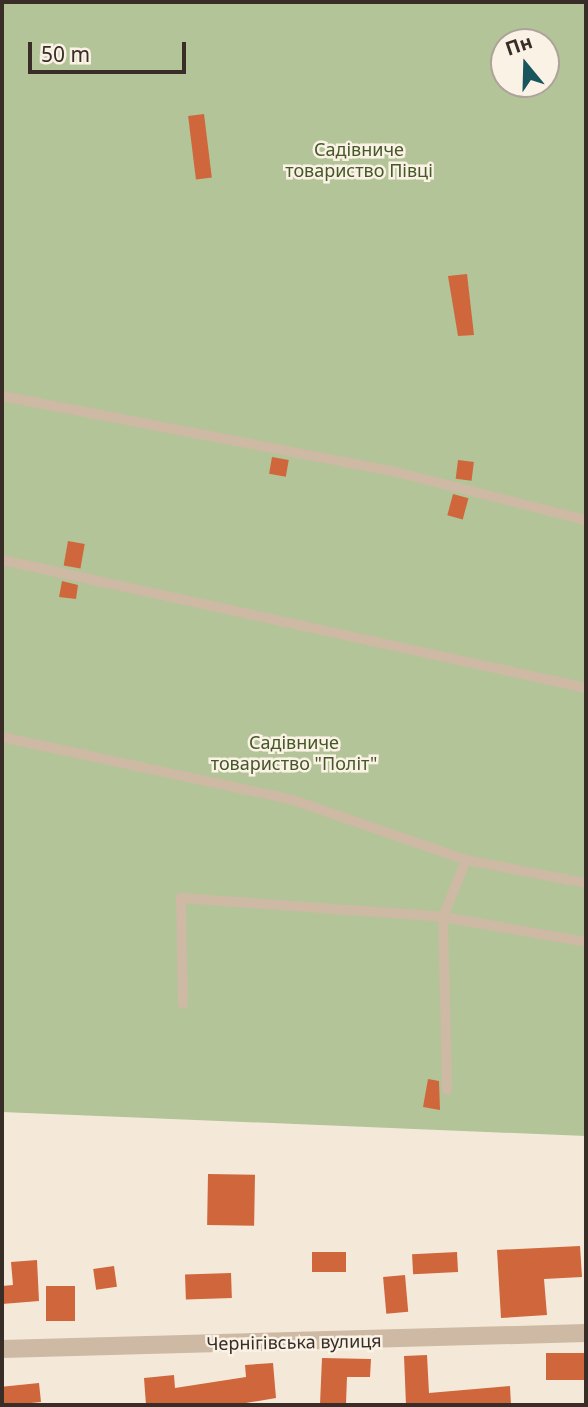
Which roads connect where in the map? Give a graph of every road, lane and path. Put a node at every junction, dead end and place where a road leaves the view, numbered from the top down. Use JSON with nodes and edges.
{"nodes":[{"id":1,"x":2,"y":396,"type":"edge"},
{"id":2,"x":586,"y":520,"type":"edge"},
{"id":3,"x":2,"y":560,"type":"edge"},
{"id":4,"x":586,"y":688,"type":"edge"},
{"id":5,"x":2,"y":737,"type":"edge"},
{"id":6,"x":466,"y":860,"type":"junction"},
{"id":7,"x":586,"y":883,"type":"edge"},
{"id":8,"x":443,"y":917,"type":"junction"},
{"id":9,"x":586,"y":942,"type":"edge"},
{"id":10,"x":183,"y":1004,"type":"dead end"},
{"id":11,"x":447,"y":1090,"type":"dead end"},
{"id":12,"x":586,"y":1334,"type":"edge"},
{"id":13,"x":2,"y":1349,"type":"edge"}],
"edges":[{"from":1,"to":2,"type":"lane"},
{"from":3,"to":4,"type":"lane"},
{"from":5,"to":6,"type":"lane"},
{"from":6,"to":7,"type":"lane"},
{"from":6,"to":8,"type":"lane"},
{"from":8,"to":9,"type":"lane"},
{"from":8,"to":10,"type":"lane"},
{"from":8,"to":11,"type":"lane"},
{"from":12,"to":13,"type":"street","name":"Чернігівська вулиця"}]}
